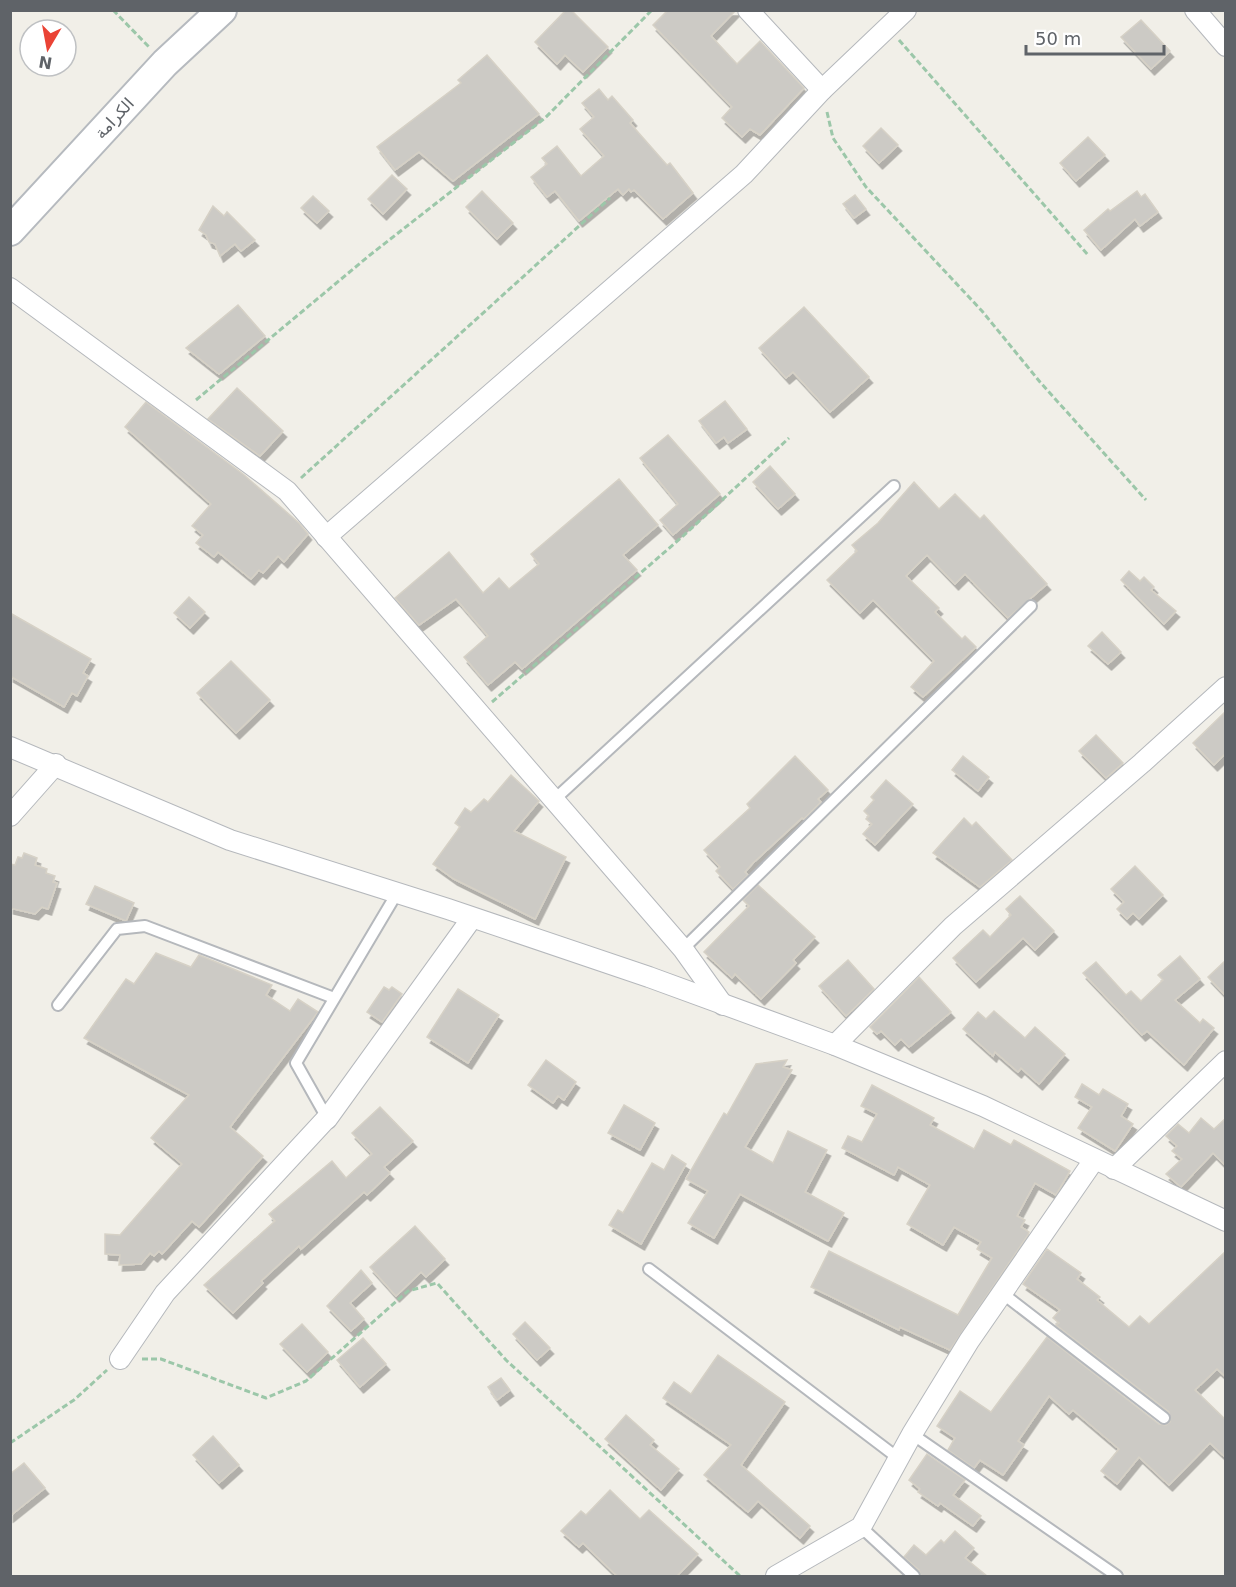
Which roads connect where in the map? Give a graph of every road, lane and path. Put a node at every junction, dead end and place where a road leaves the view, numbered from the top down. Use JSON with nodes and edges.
{"nodes":[{"id":1,"x":113,"y":10,"type":"edge"},
{"id":2,"x":222,"y":10,"type":"edge"},
{"id":3,"x":652,"y":10,"type":"edge"},
{"id":4,"x":748,"y":10,"type":"edge"},
{"id":5,"x":906,"y":10,"type":"edge"},
{"id":6,"x":1195,"y":10,"type":"edge"},
{"id":7,"x":888,"y":27,"type":"junction"},
{"id":8,"x":1226,"y":46,"type":"edge"},
{"id":9,"x":165,"y":63,"type":"junction"},
{"id":10,"x":822,"y":90,"type":"junction"},
{"id":11,"x":610,"y":198,"type":"dead end"},
{"id":12,"x":10,"y":231,"type":"edge"},
{"id":13,"x":1088,"y":255,"type":"dead end"},
{"id":14,"x":10,"y":288,"type":"edge"},
{"id":15,"x":180,"y":413,"type":"junction"},
{"id":16,"x":789,"y":438,"type":"dead end"},
{"id":17,"x":894,"y":486,"type":"dead end"},
{"id":18,"x":286,"y":491,"type":"junction"},
{"id":19,"x":1146,"y":500,"type":"dead end"},
{"id":20,"x":326,"y":537,"type":"junction"},
{"id":21,"x":1031,"y":606,"type":"dead end"},
{"id":22,"x":1226,"y":687,"type":"edge"},
{"id":23,"x":479,"y":714,"type":"junction"},
{"id":24,"x":10,"y":747,"type":"edge"},
{"id":25,"x":56,"y":764,"type":"junction"},
{"id":26,"x":555,"y":799,"type":"junction"},
{"id":27,"x":10,"y":816,"type":"edge"},
{"id":28,"x":397,"y":893,"type":"junction"},
{"id":29,"x":472,"y":918,"type":"junction"},
{"id":30,"x":683,"y":949,"type":"junction"},
{"id":31,"x":334,"y":998,"type":"junction"},
{"id":32,"x":58,"y":1005,"type":"dead end"},
{"id":33,"x":724,"y":1005,"type":"junction"},
{"id":34,"x":835,"y":1045,"type":"junction"},
{"id":35,"x":1226,"y":1061,"type":"edge"},
{"id":36,"x":327,"y":1119,"type":"junction"},
{"id":37,"x":1094,"y":1160,"type":"junction"},
{"id":38,"x":1114,"y":1169,"type":"junction"},
{"id":39,"x":1226,"y":1221,"type":"edge"},
{"id":40,"x":649,"y":1269,"type":"dead end"},
{"id":41,"x":1002,"y":1293,"type":"junction"},
{"id":42,"x":120,"y":1359,"type":"junction"},
{"id":43,"x":1164,"y":1418,"type":"dead end"},
{"id":44,"x":912,"y":1434,"type":"junction"},
{"id":45,"x":10,"y":1443,"type":"edge"},
{"id":46,"x":898,"y":1458,"type":"junction"},
{"id":47,"x":861,"y":1527,"type":"junction"},
{"id":48,"x":740,"y":1576,"type":"edge"},
{"id":49,"x":776,"y":1576,"type":"edge"},
{"id":50,"x":914,"y":1576,"type":"edge"},
{"id":51,"x":1117,"y":1576,"type":"edge"}],
"edges":[{"from":1,"to":9,"type":"path"},
{"from":2,"to":9,"type":"main road","name":"الكرامة"},
{"from":3,"to":15,"type":"path"},
{"from":4,"to":10,"type":"street"},
{"from":5,"to":7,"type":"street"},
{"from":6,"to":8,"type":"street"},
{"from":7,"to":10,"type":"street"},
{"from":7,"to":13,"type":"path"},
{"from":9,"to":12,"type":"main road","name":"الكرامة"},
{"from":10,"to":19,"type":"path"},
{"from":10,"to":20,"type":"street"},
{"from":11,"to":18,"type":"path"},
{"from":14,"to":15,"type":"street"},
{"from":15,"to":18,"type":"street"},
{"from":16,"to":23,"type":"path"},
{"from":17,"to":26,"type":"lane"},
{"from":18,"to":20,"type":"street"},
{"from":20,"to":23,"type":"street"},
{"from":21,"to":30,"type":"lane"},
{"from":22,"to":34,"type":"street"},
{"from":23,"to":26,"type":"street"},
{"from":24,"to":25,"type":"street"},
{"from":25,"to":27,"type":"street"},
{"from":25,"to":28,"type":"street"},
{"from":26,"to":30,"type":"street"},
{"from":28,"to":29,"type":"street"},
{"from":28,"to":31,"type":"lane"},
{"from":29,"to":33,"type":"street"},
{"from":29,"to":36,"type":"street"},
{"from":30,"to":33,"type":"street"},
{"from":31,"to":32,"type":"lane"},
{"from":31,"to":36,"type":"lane"},
{"from":33,"to":34,"type":"street"},
{"from":34,"to":37,"type":"street"},
{"from":35,"to":38,"type":"street"},
{"from":36,"to":42,"type":"street"},
{"from":37,"to":38,"type":"street"},
{"from":37,"to":41,"type":"street"},
{"from":38,"to":39,"type":"street"},
{"from":40,"to":46,"type":"lane"},
{"from":41,"to":43,"type":"lane"},
{"from":41,"to":44,"type":"street"},
{"from":42,"to":45,"type":"path"},
{"from":42,"to":48,"type":"path"},
{"from":44,"to":46,"type":"street"},
{"from":44,"to":51,"type":"lane"},
{"from":46,"to":47,"type":"street"},
{"from":47,"to":49,"type":"street"},
{"from":47,"to":50,"type":"lane"}]}
